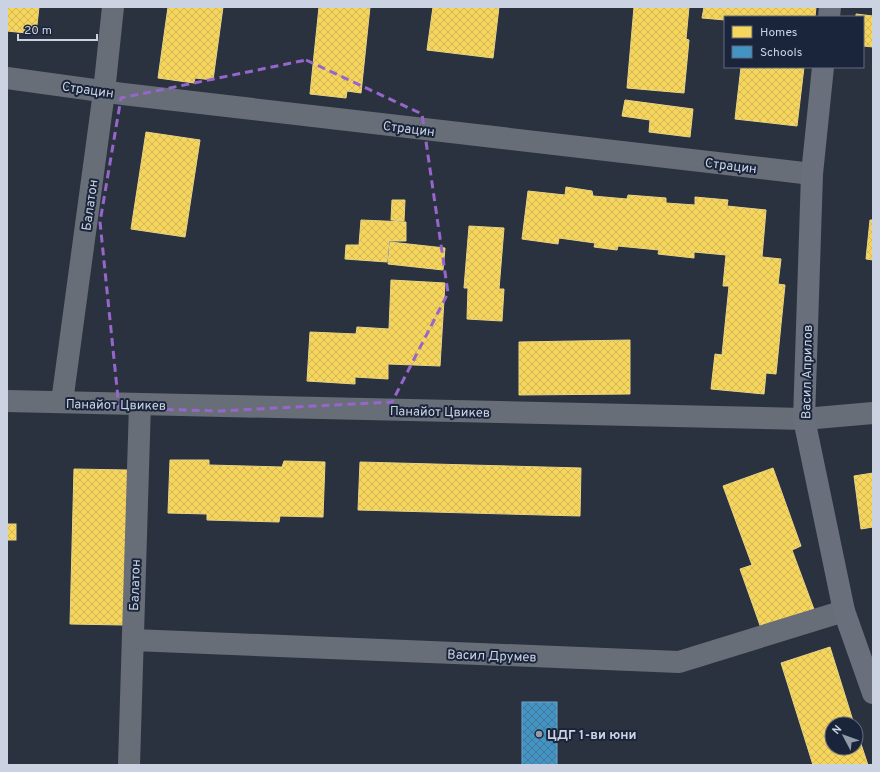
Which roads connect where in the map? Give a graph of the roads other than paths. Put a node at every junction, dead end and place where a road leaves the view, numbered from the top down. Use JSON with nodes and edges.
{"nodes":[{"id":1,"x":113,"y":7,"type":"edge"},
{"id":2,"x":823,"y":68,"type":"edge"},
{"id":3,"x":7,"y":78,"type":"edge"},
{"id":4,"x":104,"y":92,"type":"junction"},
{"id":5,"x":812,"y":174,"type":"junction"},
{"id":6,"x":7,"y":401,"type":"edge"},
{"id":7,"x":62,"y":402,"type":"junction"},
{"id":8,"x":140,"y":404,"type":"junction"},
{"id":9,"x":873,"y":413,"type":"edge"},
{"id":10,"x":804,"y":420,"type":"junction"},
{"id":11,"x":844,"y":611,"type":"junction"},
{"id":12,"x":133,"y":640,"type":"junction"},
{"id":13,"x":873,"y":693,"type":"edge"},
{"id":14,"x":129,"y":765,"type":"edge"}],
"edges":[{"from":1,"to":4,"type":"street","name":"Балатон"},
{"from":2,"to":5,"type":"street","name":"Васил Априлов"},
{"from":3,"to":4,"type":"street","name":"Страцин"},
{"from":4,"to":5,"type":"street","name":"Страцин"},
{"from":4,"to":7,"type":"street","name":"Балатон"},
{"from":5,"to":10,"type":"street","name":"Васил Априлов"},
{"from":6,"to":7,"type":"street","name":"Панайот Цвикев"},
{"from":7,"to":8,"type":"street","name":"Панайот Цвикев"},
{"from":8,"to":10,"type":"street","name":"Панайот Цвикев"},
{"from":8,"to":12,"type":"street","name":"Балатон"},
{"from":9,"to":10,"type":"street","name":"Панайот Цвикев"},
{"from":10,"to":11,"type":"street","name":"Васил Априлов"},
{"from":11,"to":12,"type":"street","name":"Васил Друмев"},
{"from":11,"to":13,"type":"street","name":"Васил Априлов"},
{"from":12,"to":14,"type":"street","name":"Балатон"}]}
